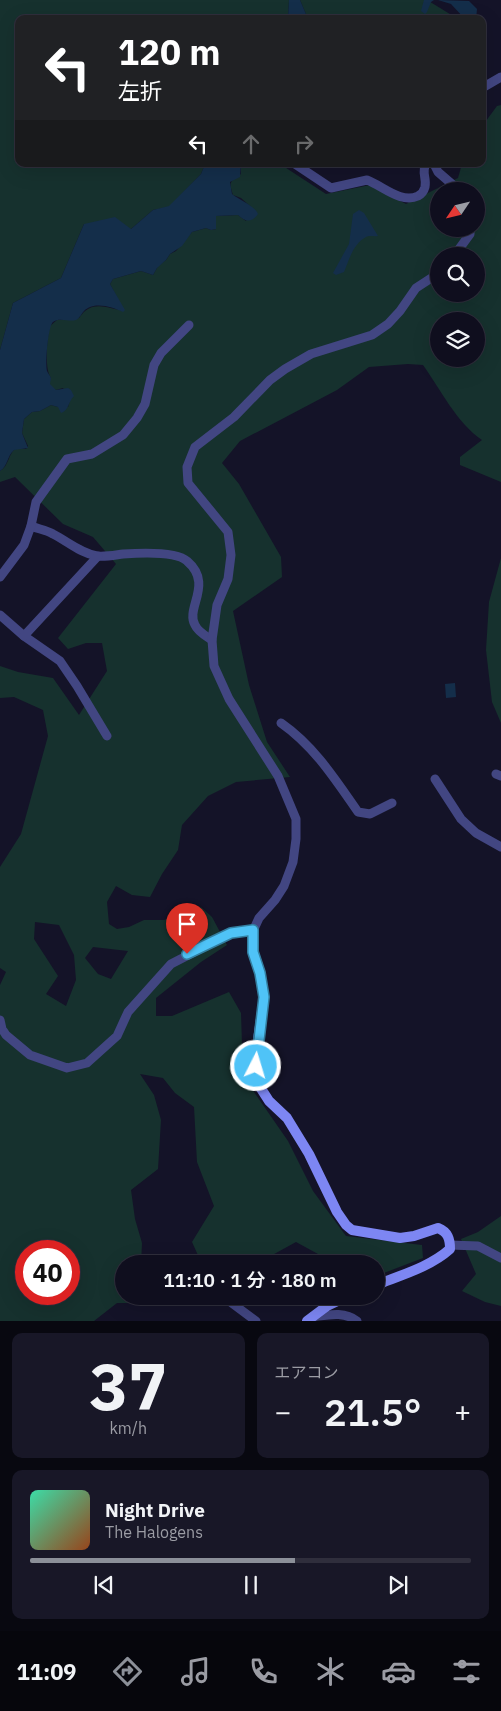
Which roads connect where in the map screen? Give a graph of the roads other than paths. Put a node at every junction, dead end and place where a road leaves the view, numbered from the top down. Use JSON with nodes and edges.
{"nodes":[{"id":1,"x":501,"y":77,"type":"edge"},
{"id":2,"x":486,"y":86,"type":"edge"},
{"id":3,"x":300,"y":167,"type":"edge"},
{"id":4,"x":425,"y":167,"type":"edge"},
{"id":5,"x":436,"y":167,"type":"edge"},
{"id":6,"x":450,"y":182,"type":"edge"},
{"id":7,"x":430,"y":279,"type":"edge"},
{"id":8,"x":189,"y":325,"type":"dead end"},
{"id":9,"x":31,"y":526,"type":"junction"},
{"id":10,"x":98,"y":556,"type":"junction"},
{"id":11,"x":0,"y":576,"type":"edge"},
{"id":12,"x":0,"y":615,"type":"edge"},
{"id":13,"x":24,"y":636,"type":"junction"},
{"id":14,"x":212,"y":640,"type":"junction"},
{"id":15,"x":281,"y":723,"type":"dead end"},
{"id":16,"x":107,"y":736,"type":"dead end"},
{"id":17,"x":435,"y":779,"type":"dead end"},
{"id":18,"x":392,"y":803,"type":"dead end"},
{"id":19,"x":501,"y":847,"type":"edge"},
{"id":20,"x":253,"y":930,"type":"junction"},
{"id":21,"x":0,"y":1020,"type":"edge"},
{"id":22,"x":450,"y":1245,"type":"junction"},
{"id":23,"x":501,"y":1258,"type":"edge"},
{"id":24,"x":385,"y":1281,"type":"edge"},
{"id":25,"x":234,"y":1305,"type":"edge"},
{"id":26,"x":329,"y":1305,"type":"edge"},
{"id":27,"x":308,"y":1319,"type":"edge"},
{"id":28,"x":256,"y":1321,"type":"edge"},
{"id":29,"x":357,"y":1321,"type":"edge"}],
"edges":[{"from":1,"to":2,"type":"street"},
{"from":3,"to":4,"type":"street"},
{"from":5,"to":6,"type":"street"},
{"from":7,"to":14,"type":"street"},
{"from":8,"to":9,"type":"street"},
{"from":9,"to":10,"type":"street"},
{"from":9,"to":11,"type":"street"},
{"from":10,"to":13,"type":"street"},
{"from":10,"to":14,"type":"street"},
{"from":12,"to":13,"type":"street"},
{"from":13,"to":16,"type":"street"},
{"from":14,"to":20,"type":"street"},
{"from":15,"to":18,"type":"street"},
{"from":17,"to":19,"type":"street"},
{"from":20,"to":21,"type":"street"},
{"from":20,"to":22,"type":"street"},
{"from":22,"to":23,"type":"street"},
{"from":22,"to":24,"type":"street"},
{"from":25,"to":28,"type":"street"},
{"from":26,"to":27,"type":"street"},
{"from":27,"to":29,"type":"street"}]}
